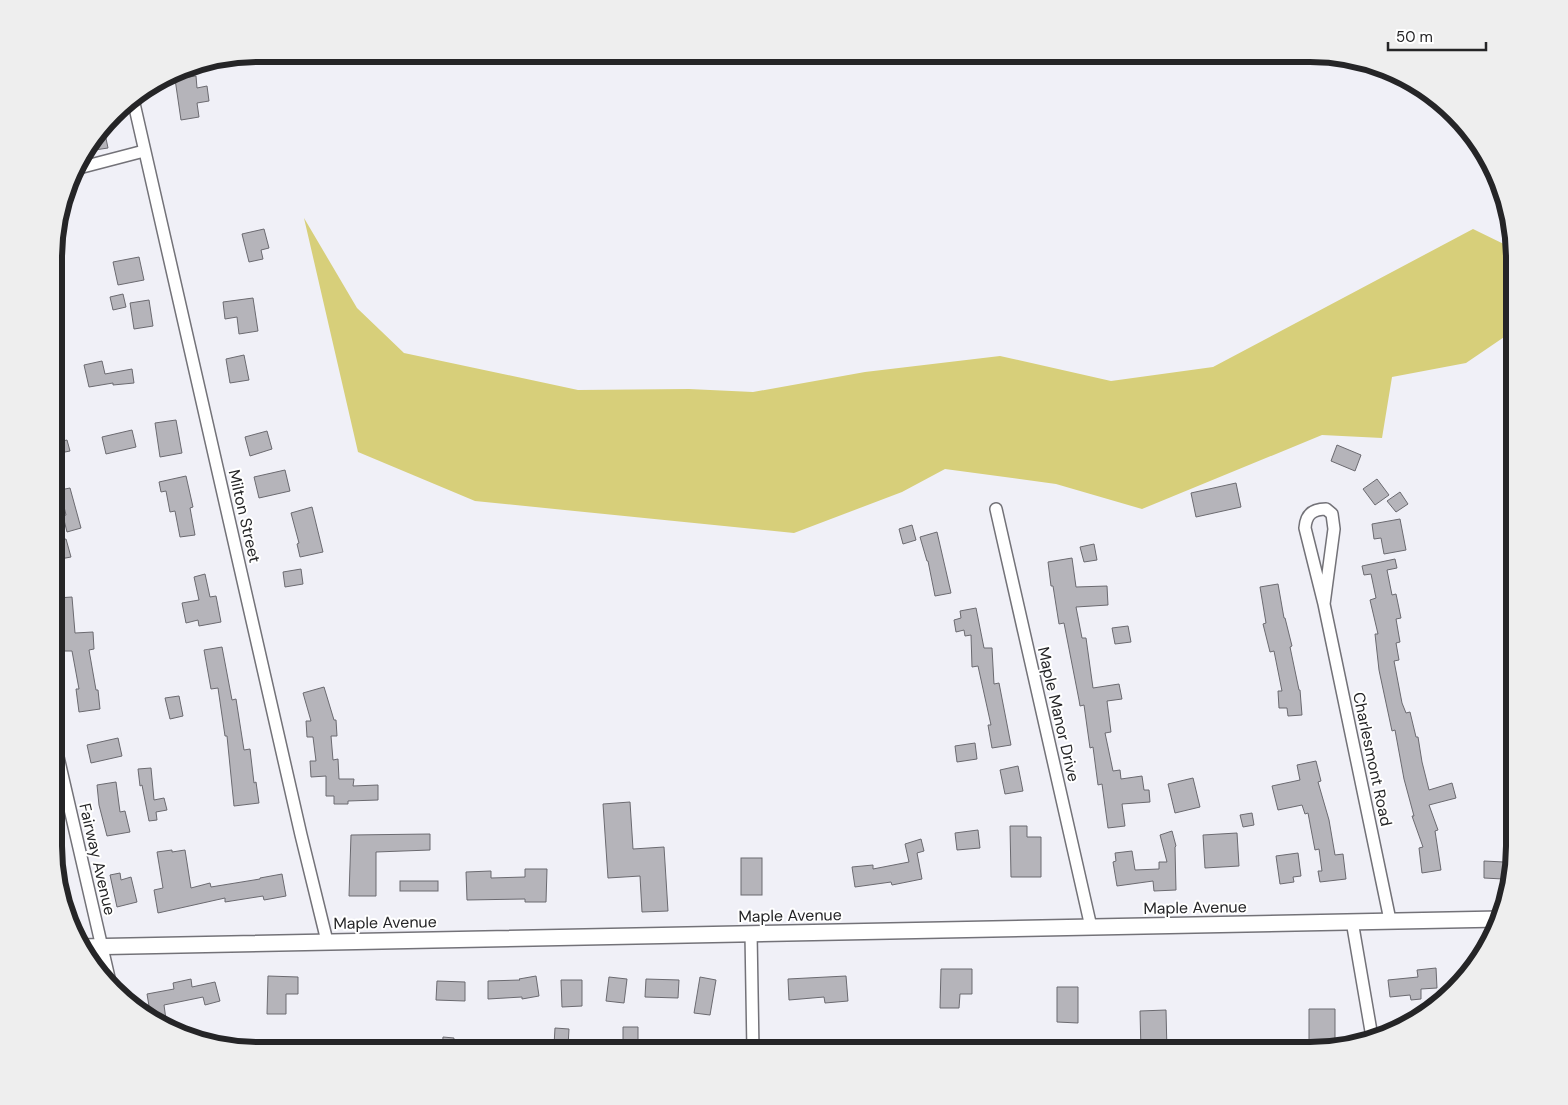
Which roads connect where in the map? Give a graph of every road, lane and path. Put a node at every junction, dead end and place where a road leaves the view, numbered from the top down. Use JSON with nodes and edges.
{"nodes":[{"id":1,"x":135,"y":107,"type":"edge"},
{"id":2,"x":144,"y":151,"type":"junction"},
{"id":3,"x":86,"y":165,"type":"edge"},
{"id":4,"x":996,"y":508,"type":"dead end"},
{"id":5,"x":1324,"y":604,"type":"junction"},
{"id":6,"x":62,"y":770,"type":"edge"},
{"id":7,"x":1492,"y":919,"type":"edge"},
{"id":8,"x":1390,"y":920,"type":"junction"},
{"id":9,"x":1352,"y":921,"type":"junction"},
{"id":10,"x":1091,"y":926,"type":"junction"},
{"id":11,"x":751,"y":933,"type":"junction"},
{"id":12,"x":327,"y":941,"type":"junction"},
{"id":13,"x":102,"y":946,"type":"junction"},
{"id":14,"x":91,"y":947,"type":"edge"},
{"id":15,"x":108,"y":972,"type":"edge"},
{"id":16,"x":1371,"y":1033,"type":"edge"},
{"id":17,"x":753,"y":1042,"type":"edge"}],
"edges":[{"from":1,"to":2,"type":"street","name":"Milton Street"},
{"from":2,"to":3,"type":"street"},
{"from":2,"to":12,"type":"street","name":"Milton Street"},
{"from":4,"to":10,"type":"street","name":"Maple Manor Drive"},
{"from":5,"to":5,"type":"street","name":"Charlesmont Road"},
{"from":5,"to":8,"type":"street","name":"Charlesmont Road"},
{"from":6,"to":13,"type":"street","name":"Fairway Avenue"},
{"from":7,"to":8,"type":"main road","name":"Maple Avenue"},
{"from":8,"to":9,"type":"main road","name":"Maple Avenue"},
{"from":9,"to":10,"type":"main road","name":"Maple Avenue"},
{"from":9,"to":16,"type":"street"},
{"from":10,"to":11,"type":"main road","name":"Maple Avenue"},
{"from":11,"to":12,"type":"main road","name":"Maple Avenue"},
{"from":11,"to":17,"type":"street"},
{"from":12,"to":13,"type":"main road","name":"Maple Avenue"},
{"from":13,"to":14,"type":"main road","name":"Maple Avenue"},
{"from":13,"to":15,"type":"street","name":"Fairway Avenue"}]}
